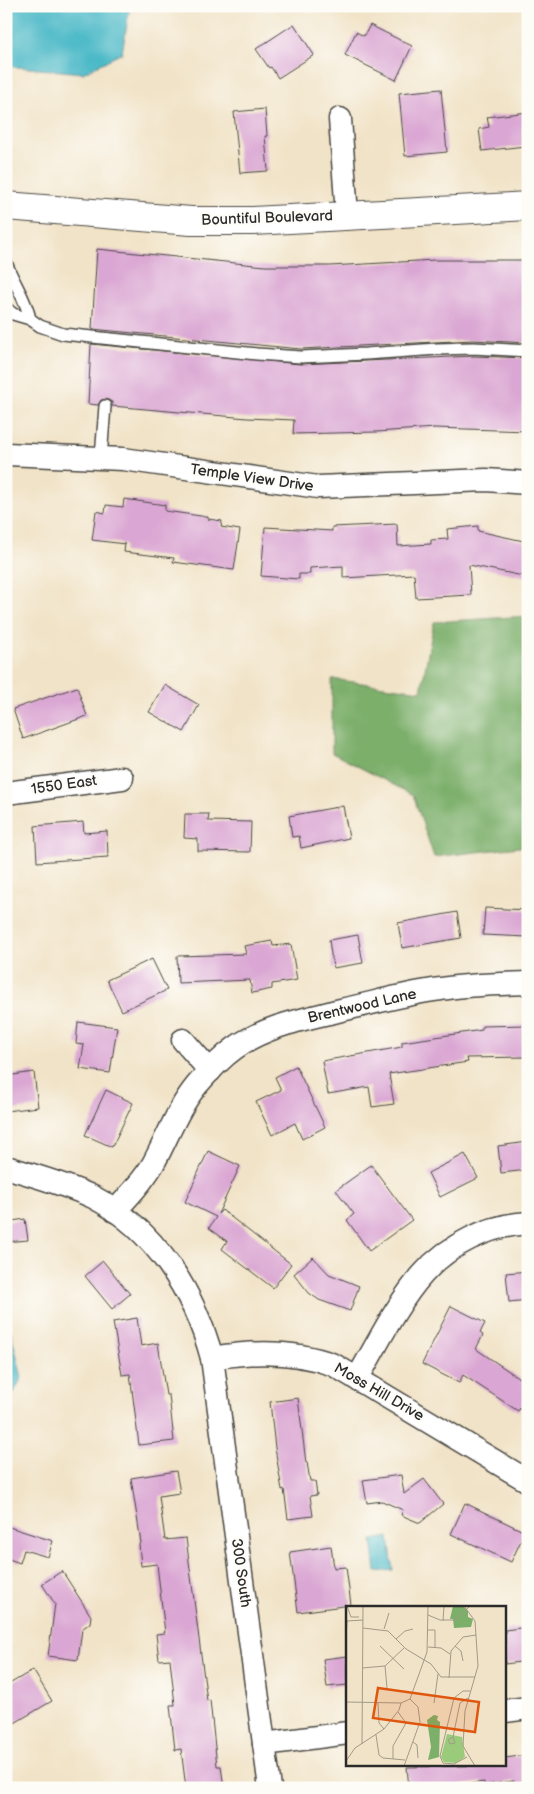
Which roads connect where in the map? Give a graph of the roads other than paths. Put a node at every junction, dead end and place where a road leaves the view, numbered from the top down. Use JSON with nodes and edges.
{"nodes":[{"id":1,"x":340,"y":119,"type":"dead end"},
{"id":2,"x":6,"y":206,"type":"edge"},
{"id":3,"x":528,"y":206,"type":"edge"},
{"id":4,"x":347,"y":215,"type":"junction"},
{"id":5,"x":6,"y":262,"type":"edge"},
{"id":6,"x":6,"y":308,"type":"edge"},
{"id":7,"x":30,"y":318,"type":"junction"},
{"id":8,"x":528,"y":350,"type":"edge"},
{"id":9,"x":105,"y":406,"type":"dead end"},
{"id":10,"x":6,"y":454,"type":"edge"},
{"id":11,"x":101,"y":458,"type":"junction"},
{"id":12,"x":528,"y":483,"type":"edge"},
{"id":13,"x":122,"y":778,"type":"dead end"},
{"id":14,"x":6,"y":793,"type":"edge"},
{"id":15,"x":528,"y":984,"type":"edge"},
{"id":16,"x":183,"y":1040,"type":"dead end"},
{"id":17,"x":210,"y":1071,"type":"junction"},
{"id":18,"x":6,"y":1167,"type":"edge"},
{"id":19,"x":115,"y":1211,"type":"junction"},
{"id":20,"x":528,"y":1223,"type":"edge"},
{"id":21,"x":212,"y":1358,"type":"junction"},
{"id":22,"x":357,"y":1378,"type":"junction"},
{"id":23,"x":528,"y":1482,"type":"edge"},
{"id":24,"x":528,"y":1708,"type":"edge"},
{"id":25,"x":506,"y":1711,"type":"edge"},
{"id":26,"x":346,"y":1733,"type":"edge"},
{"id":27,"x":264,"y":1744,"type":"junction"},
{"id":28,"x":270,"y":1788,"type":"edge"}],
"edges":[{"from":1,"to":4,"type":"street"},
{"from":2,"to":4,"type":"main road","name":"Bountiful Boulevard"},
{"from":3,"to":4,"type":"main road","name":"Bountiful Boulevard"},
{"from":5,"to":7,"type":"lane"},
{"from":6,"to":7,"type":"lane"},
{"from":7,"to":8,"type":"lane"},
{"from":9,"to":11,"type":"lane"},
{"from":10,"to":11,"type":"street","name":"Temple View Drive"},
{"from":11,"to":12,"type":"street","name":"Temple View Drive"},
{"from":13,"to":14,"type":"street","name":"1550 East"},
{"from":15,"to":17,"type":"street","name":"Brentwood Lane"},
{"from":16,"to":17,"type":"street"},
{"from":17,"to":19,"type":"street","name":"Brentwood Lane"},
{"from":18,"to":19,"type":"street"},
{"from":19,"to":21,"type":"street"},
{"from":20,"to":22,"type":"street"},
{"from":21,"to":22,"type":"street","name":"Moss Hill Drive"},
{"from":21,"to":27,"type":"street","name":"300 South"},
{"from":22,"to":23,"type":"street","name":"Moss Hill Drive"},
{"from":24,"to":25,"type":"street"},
{"from":26,"to":27,"type":"street"},
{"from":27,"to":28,"type":"street","name":"300 South"}]}
